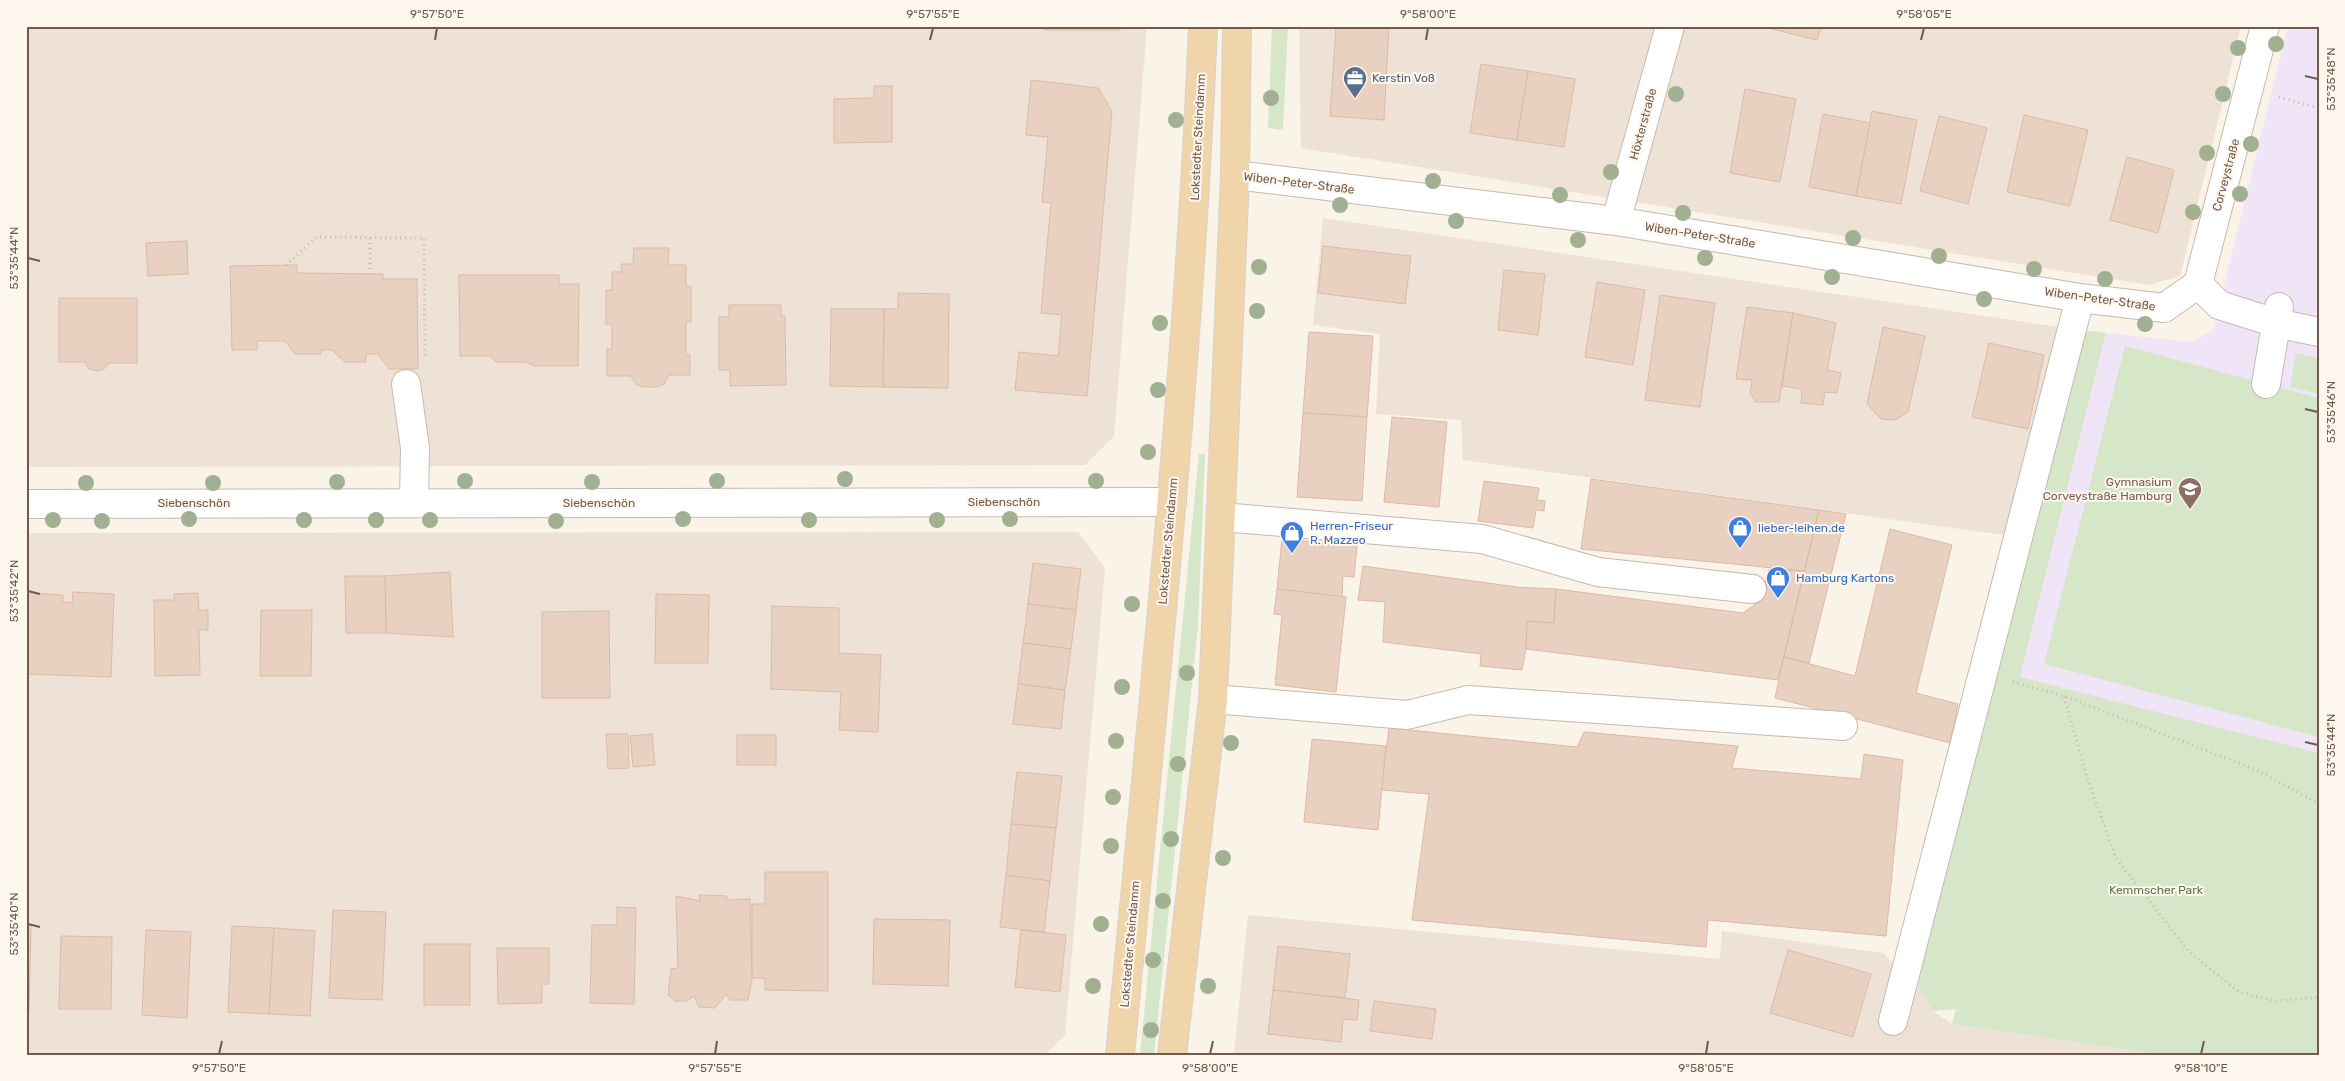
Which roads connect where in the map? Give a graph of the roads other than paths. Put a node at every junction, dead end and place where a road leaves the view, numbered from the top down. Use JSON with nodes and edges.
{"nodes":[{"id":1,"x":1202,"y":26,"type":"edge"},
{"id":2,"x":1237,"y":26,"type":"edge"},
{"id":3,"x":1670,"y":26,"type":"edge"},
{"id":4,"x":2265,"y":26,"type":"edge"},
{"id":5,"x":1235,"y":175,"type":"junction"},
{"id":6,"x":1616,"y":221,"type":"junction"},
{"id":7,"x":2198,"y":284,"type":"junction"},
{"id":8,"x":2080,"y":298,"type":"junction"},
{"id":9,"x":2278,"y":315,"type":"junction"},
{"id":10,"x":2319,"y":332,"type":"edge"},
{"id":11,"x":416,"y":376,"type":"road end"},
{"id":12,"x":2266,"y":384,"type":"dead end"},
{"id":13,"x":1172,"y":502,"type":"junction"},
{"id":14,"x":414,"y":503,"type":"junction"},
{"id":15,"x":26,"y":504,"type":"edge"},
{"id":16,"x":1222,"y":517,"type":"junction"},
{"id":17,"x":1752,"y":589,"type":"dead end"},
{"id":18,"x":1213,"y":699,"type":"junction"},
{"id":19,"x":1843,"y":726,"type":"dead end"},
{"id":20,"x":1893,"y":1021,"type":"dead end"},
{"id":21,"x":1120,"y":1055,"type":"edge"},
{"id":22,"x":1172,"y":1055,"type":"edge"}],
"edges":[{"from":1,"to":13,"type":"main road","name":"Lokstedter Steindamm"},
{"from":2,"to":5,"type":"main road"},
{"from":3,"to":6,"type":"street","name":"Höxterstraße"},
{"from":4,"to":7,"type":"street","name":"Corveystraße"},
{"from":5,"to":6,"type":"street","name":"Wiben-Peter-Straße"},
{"from":5,"to":16,"type":"main road"},
{"from":6,"to":8,"type":"street","name":"Wiben-Peter-Straße"},
{"from":7,"to":8,"type":"street","name":"Wiben-Peter-Straße"},
{"from":7,"to":9,"type":"street"},
{"from":8,"to":20,"type":"street"},
{"from":9,"to":10,"type":"street"},
{"from":9,"to":12,"type":"street"},
{"from":11,"to":14,"type":"street"},
{"from":13,"to":14,"type":"street","name":"Siebenschön"},
{"from":13,"to":21,"type":"main road","name":"Lokstedter Steindamm"},
{"from":14,"to":15,"type":"street","name":"Siebenschön"},
{"from":16,"to":17,"type":"street"},
{"from":16,"to":18,"type":"main road"},
{"from":18,"to":19,"type":"street"},
{"from":18,"to":22,"type":"main road"}]}
